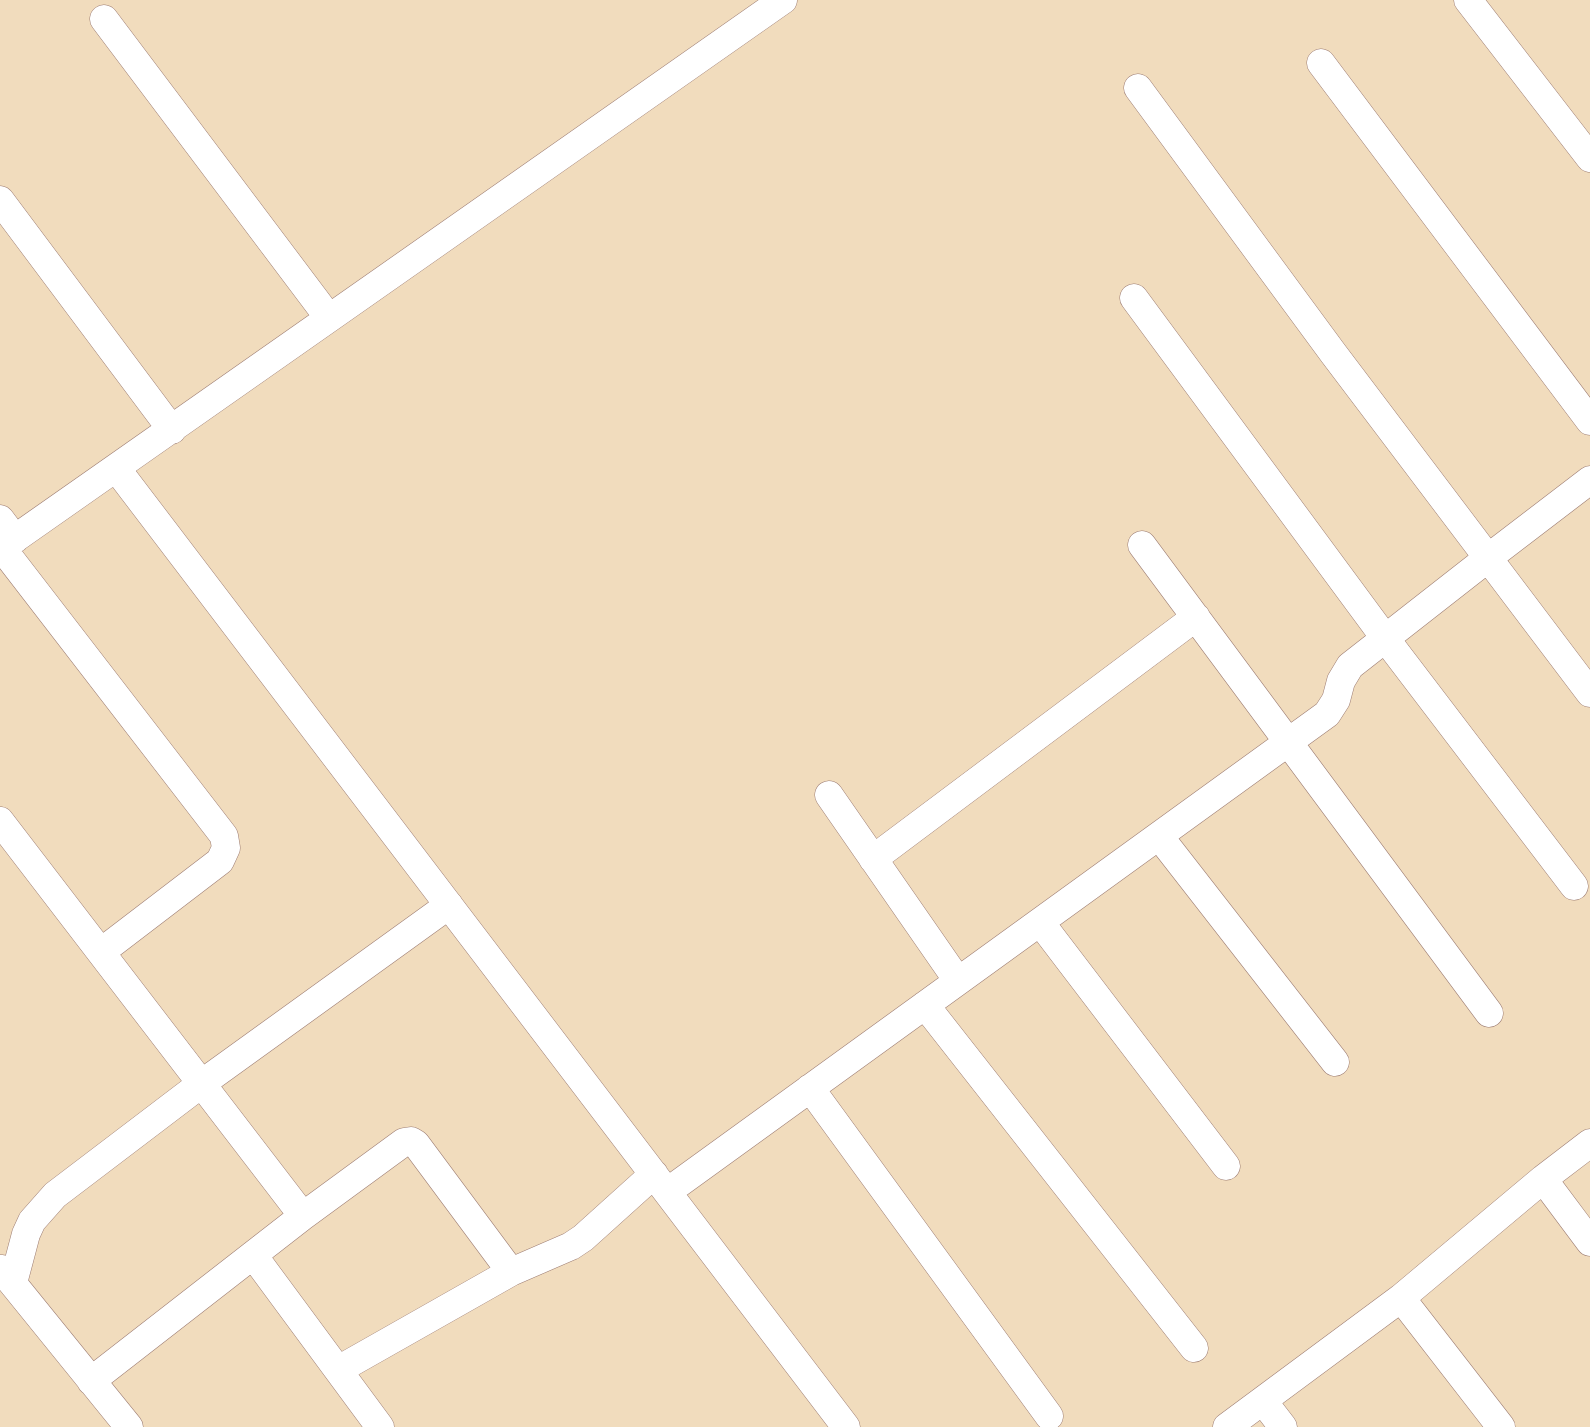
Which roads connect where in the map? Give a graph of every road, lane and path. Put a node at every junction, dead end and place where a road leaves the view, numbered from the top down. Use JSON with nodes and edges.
{"nodes":[{"id":1,"x":783,"y":0,"type":"edge"},
{"id":2,"x":1468,"y":0,"type":"edge"},
{"id":3,"x":104,"y":18,"type":"dead end"},
{"id":4,"x":1321,"y":63,"type":"dead end"},
{"id":5,"x":1138,"y":88,"type":"dead end"},
{"id":6,"x":1590,"y":158,"type":"edge"},
{"id":7,"x":0,"y":200,"type":"edge"},
{"id":8,"x":1134,"y":298,"type":"dead end"},
{"id":9,"x":329,"y":318,"type":"junction"},
{"id":10,"x":1590,"y":421,"type":"edge"},
{"id":11,"x":172,"y":430,"type":"junction"},
{"id":12,"x":116,"y":468,"type":"junction"},
{"id":13,"x":1590,"y":480,"type":"edge"},
{"id":14,"x":4,"y":539,"type":"edge"},
{"id":15,"x":1142,"y":545,"type":"dead end"},
{"id":16,"x":1488,"y":558,"type":"junction"},
{"id":17,"x":1196,"y":617,"type":"junction"},
{"id":18,"x":1385,"y":638,"type":"junction"},
{"id":19,"x":1590,"y":693,"type":"edge"},
{"id":20,"x":1288,"y":742,"type":"junction"},
{"id":21,"x":829,"y":795,"type":"dead end"},
{"id":22,"x":0,"y":821,"type":"edge"},
{"id":23,"x":1159,"y":836,"type":"junction"},
{"id":24,"x":873,"y":859,"type":"junction"},
{"id":25,"x":1574,"y":886,"type":"dead end"},
{"id":26,"x":449,"y":905,"type":"junction"},
{"id":27,"x":1040,"y":922,"type":"junction"},
{"id":28,"x":100,"y":952,"type":"junction"},
{"id":29,"x":958,"y":981,"type":"junction"},
{"id":30,"x":925,"y":1005,"type":"junction"},
{"id":31,"x":1489,"y":1013,"type":"dead end"},
{"id":32,"x":1336,"y":1062,"type":"dead end"},
{"id":33,"x":202,"y":1084,"type":"junction"},
{"id":34,"x":810,"y":1088,"type":"junction"},
{"id":35,"x":1590,"y":1143,"type":"edge"},
{"id":36,"x":1226,"y":1166,"type":"dead end"},
{"id":37,"x":1543,"y":1179,"type":"junction"},
{"id":38,"x":660,"y":1183,"type":"junction"},
{"id":39,"x":303,"y":1216,"type":"junction"},
{"id":40,"x":1590,"y":1242,"type":"edge"},
{"id":41,"x":253,"y":1255,"type":"junction"},
{"id":42,"x":511,"y":1272,"type":"junction"},
{"id":43,"x":6,"y":1275,"type":"edge"},
{"id":44,"x":1401,"y":1298,"type":"junction"},
{"id":45,"x":1194,"y":1348,"type":"dead end"},
{"id":46,"x":338,"y":1370,"type":"junction"},
{"id":47,"x":91,"y":1381,"type":"junction"},
{"id":48,"x":1263,"y":1401,"type":"junction"},
{"id":49,"x":1049,"y":1416,"type":"dead end"},
{"id":50,"x":118,"y":1423,"type":"edge"},
{"id":51,"x":380,"y":1427,"type":"edge"},
{"id":52,"x":846,"y":1427,"type":"edge"},
{"id":53,"x":1227,"y":1427,"type":"edge"},
{"id":54,"x":1283,"y":1427,"type":"edge"},
{"id":55,"x":1501,"y":1427,"type":"edge"}],
"edges":[{"from":1,"to":9,"type":"street"},
{"from":2,"to":6,"type":"street"},
{"from":3,"to":9,"type":"street"},
{"from":4,"to":10,"type":"street"},
{"from":5,"to":16,"type":"street"},
{"from":7,"to":11,"type":"street"},
{"from":8,"to":18,"type":"street"},
{"from":9,"to":11,"type":"street"},
{"from":11,"to":12,"type":"street"},
{"from":12,"to":14,"type":"street"},
{"from":12,"to":26,"type":"street"},
{"from":13,"to":16,"type":"street"},
{"from":14,"to":28,"type":"street"},
{"from":15,"to":17,"type":"street"},
{"from":16,"to":18,"type":"street"},
{"from":16,"to":19,"type":"street"},
{"from":17,"to":20,"type":"street"},
{"from":17,"to":24,"type":"street"},
{"from":18,"to":20,"type":"street"},
{"from":18,"to":25,"type":"street"},
{"from":20,"to":23,"type":"street"},
{"from":20,"to":31,"type":"street"},
{"from":21,"to":24,"type":"street"},
{"from":22,"to":28,"type":"street"},
{"from":23,"to":27,"type":"street"},
{"from":23,"to":32,"type":"street"},
{"from":24,"to":29,"type":"street"},
{"from":26,"to":33,"type":"street"},
{"from":26,"to":38,"type":"street"},
{"from":27,"to":29,"type":"street"},
{"from":27,"to":36,"type":"street"},
{"from":28,"to":33,"type":"street"},
{"from":29,"to":30,"type":"street"},
{"from":30,"to":34,"type":"street"},
{"from":30,"to":45,"type":"street"},
{"from":33,"to":39,"type":"street"},
{"from":33,"to":43,"type":"street"},
{"from":34,"to":38,"type":"street"},
{"from":34,"to":49,"type":"street"},
{"from":35,"to":37,"type":"street"},
{"from":37,"to":40,"type":"street"},
{"from":37,"to":44,"type":"street"},
{"from":38,"to":42,"type":"street"},
{"from":38,"to":52,"type":"street"},
{"from":39,"to":41,"type":"street"},
{"from":39,"to":42,"type":"street"},
{"from":41,"to":46,"type":"street"},
{"from":41,"to":47,"type":"street"},
{"from":42,"to":46,"type":"street"},
{"from":43,"to":47,"type":"street"},
{"from":44,"to":48,"type":"street"},
{"from":44,"to":55,"type":"street"},
{"from":46,"to":51,"type":"street"},
{"from":47,"to":50,"type":"street"},
{"from":48,"to":53,"type":"street"},
{"from":48,"to":54,"type":"street"}]}
